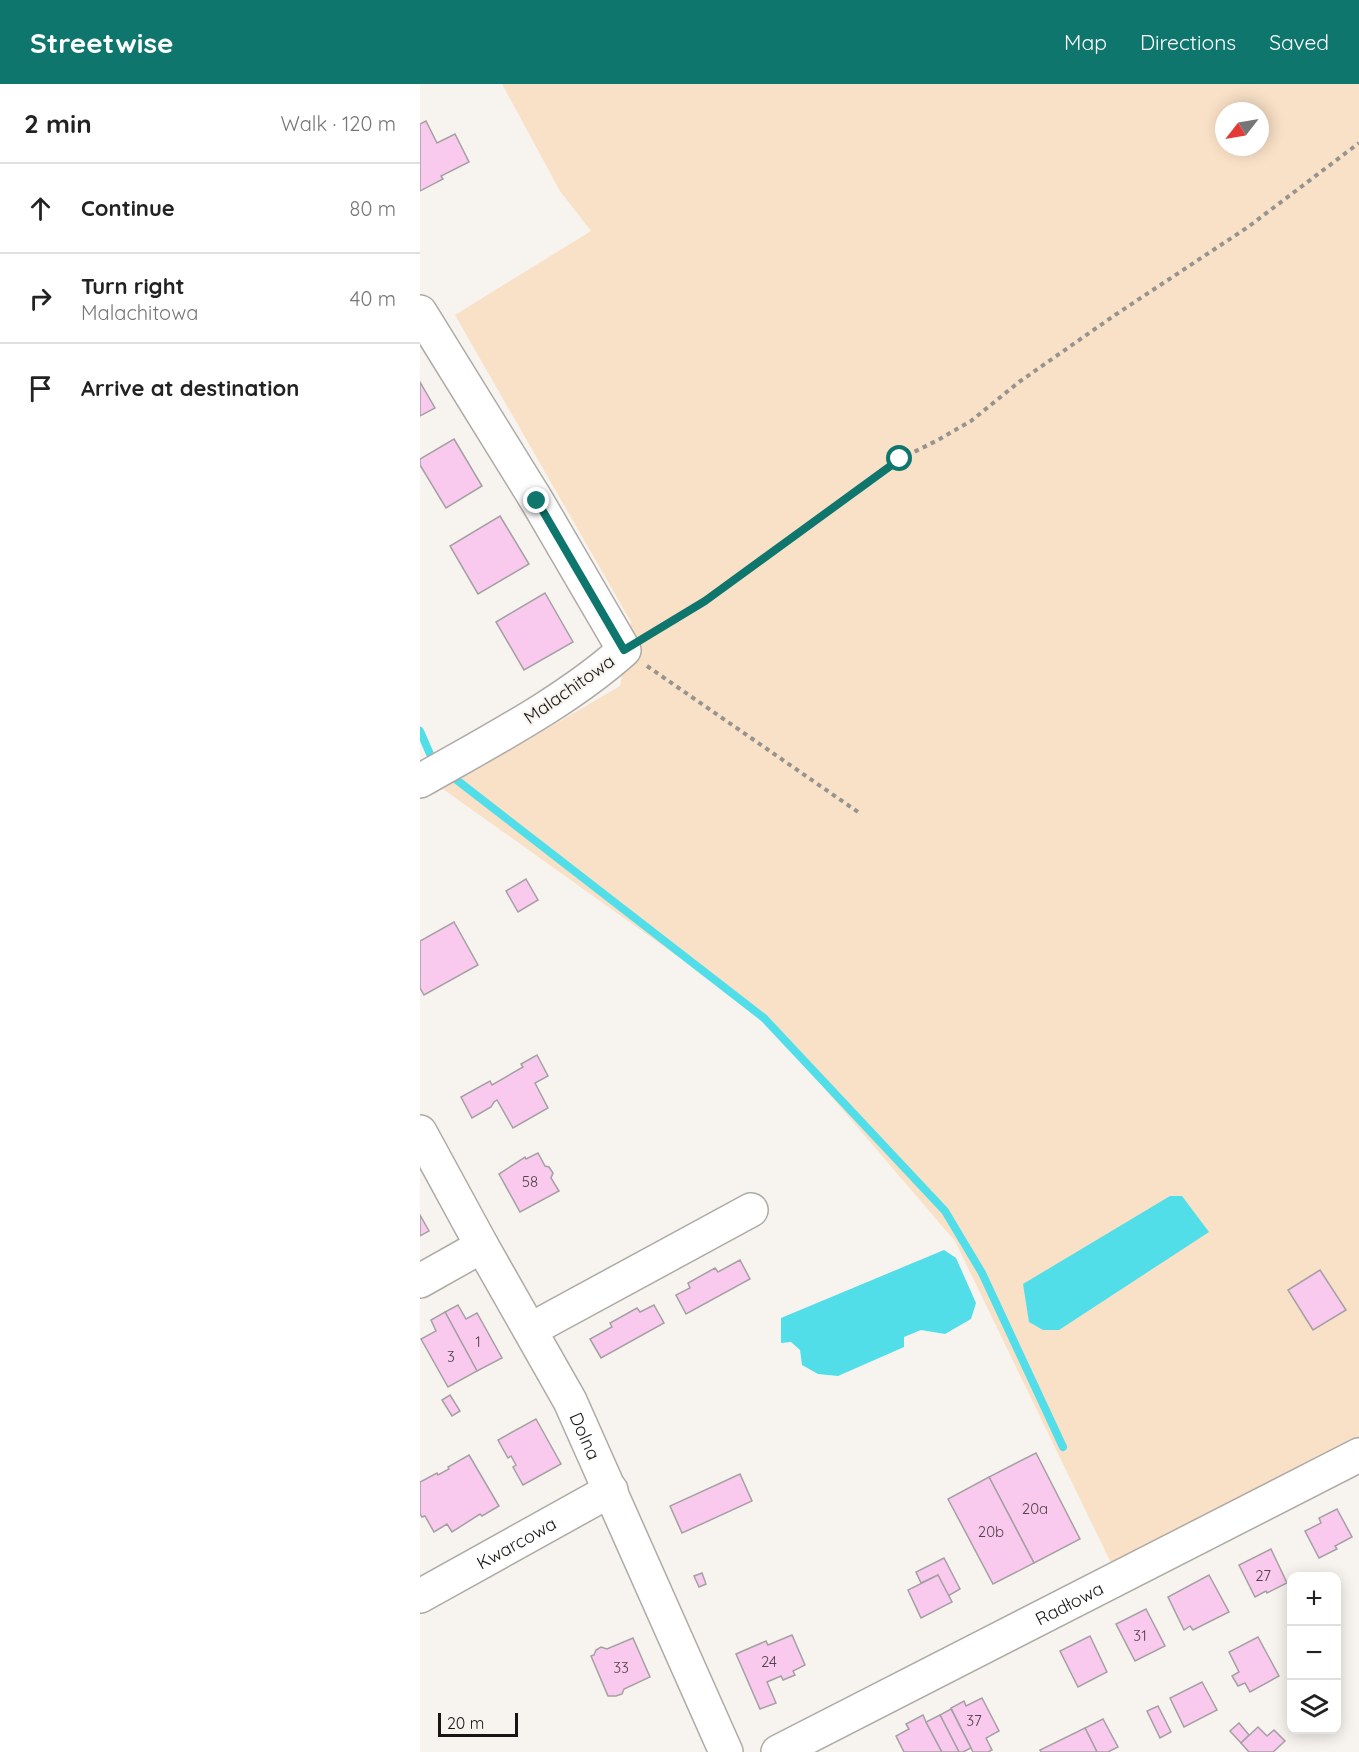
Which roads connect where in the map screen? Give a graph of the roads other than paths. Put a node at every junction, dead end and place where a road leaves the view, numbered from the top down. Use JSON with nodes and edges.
{"nodes":[{"id":1,"x":420,"y":312,"type":"edge"},
{"id":2,"x":420,"y":781,"type":"edge"},
{"id":3,"x":420,"y":1132,"type":"edge"},
{"id":4,"x":751,"y":1210,"type":"dead end"},
{"id":5,"x":482,"y":1246,"type":"junction"},
{"id":6,"x":420,"y":1281,"type":"edge"},
{"id":7,"x":530,"y":1330,"type":"junction"},
{"id":8,"x":1359,"y":1455,"type":"edge"},
{"id":9,"x":611,"y":1491,"type":"junction"},
{"id":10,"x":420,"y":1596,"type":"edge"},
{"id":11,"x":726,"y":1752,"type":"edge"},
{"id":12,"x":778,"y":1752,"type":"edge"}],
"edges":[{"from":1,"to":2,"type":"street","name":"Malachitowa"},
{"from":3,"to":5,"type":"street","name":"Dolna"},
{"from":4,"to":7,"type":"street"},
{"from":5,"to":6,"type":"street"},
{"from":5,"to":7,"type":"street","name":"Dolna"},
{"from":7,"to":9,"type":"street","name":"Dolna"},
{"from":8,"to":12,"type":"street","name":"Radłowa"},
{"from":9,"to":10,"type":"street","name":"Kwarcowa"},
{"from":9,"to":11,"type":"street","name":"Dolna"}]}
